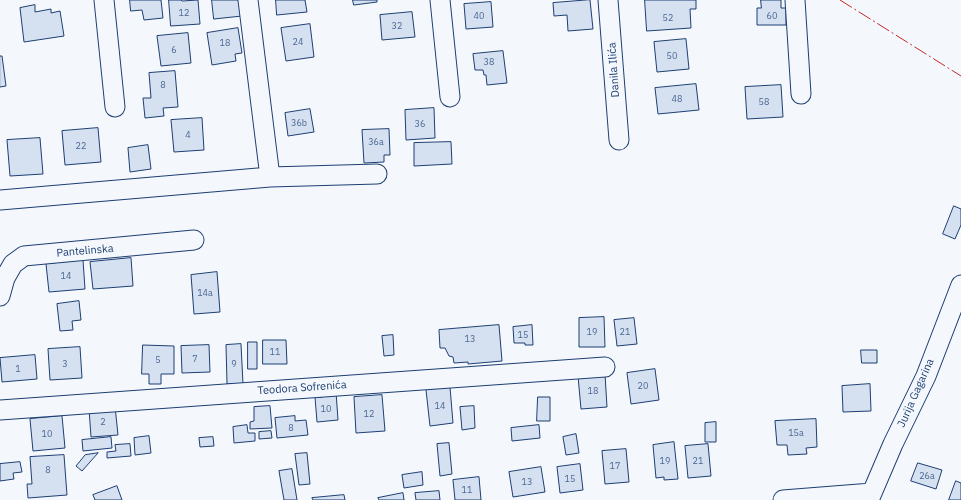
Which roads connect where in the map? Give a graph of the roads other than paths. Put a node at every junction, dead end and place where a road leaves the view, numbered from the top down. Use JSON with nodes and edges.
{"nodes":[{"id":1,"x":104,"y":0,"type":"edge"},
{"id":2,"x":248,"y":0,"type":"edge"},
{"id":3,"x":440,"y":0,"type":"edge"},
{"id":4,"x":608,"y":0,"type":"edge"},
{"id":5,"x":795,"y":0,"type":"edge"},
{"id":6,"x":801,"y":94,"type":"dead end"},
{"id":7,"x":450,"y":96,"type":"dead end"},
{"id":8,"x":115,"y":106,"type":"dead end"},
{"id":9,"x":619,"y":140,"type":"dead end"},
{"id":10,"x":377,"y":174,"type":"dead end"},
{"id":11,"x":270,"y":177,"type":"junction"},
{"id":12,"x":0,"y":200,"type":"edge"},
{"id":13,"x":194,"y":240,"type":"dead end"},
{"id":14,"x":961,"y":285,"type":"edge"},
{"id":15,"x":0,"y":296,"type":"edge"},
{"id":16,"x":605,"y":367,"type":"dead end"},
{"id":17,"x":0,"y":410,"type":"edge"},
{"id":18,"x":871,"y":497,"type":"edge"},
{"id":19,"x":783,"y":500,"type":"edge"}],
"edges":[{"from":1,"to":8,"type":"street"},
{"from":2,"to":11,"type":"street"},
{"from":3,"to":7,"type":"street"},
{"from":4,"to":9,"type":"street","name":"Danila Ilića"},
{"from":5,"to":6,"type":"street"},
{"from":10,"to":11,"type":"street"},
{"from":11,"to":12,"type":"street"},
{"from":13,"to":15,"type":"street","name":"Pantelinska"},
{"from":14,"to":18,"type":"street","name":"Jurija Gagarina"},
{"from":16,"to":17,"type":"street","name":"Teodora Sofrenića"},
{"from":18,"to":19,"type":"street"}]}
